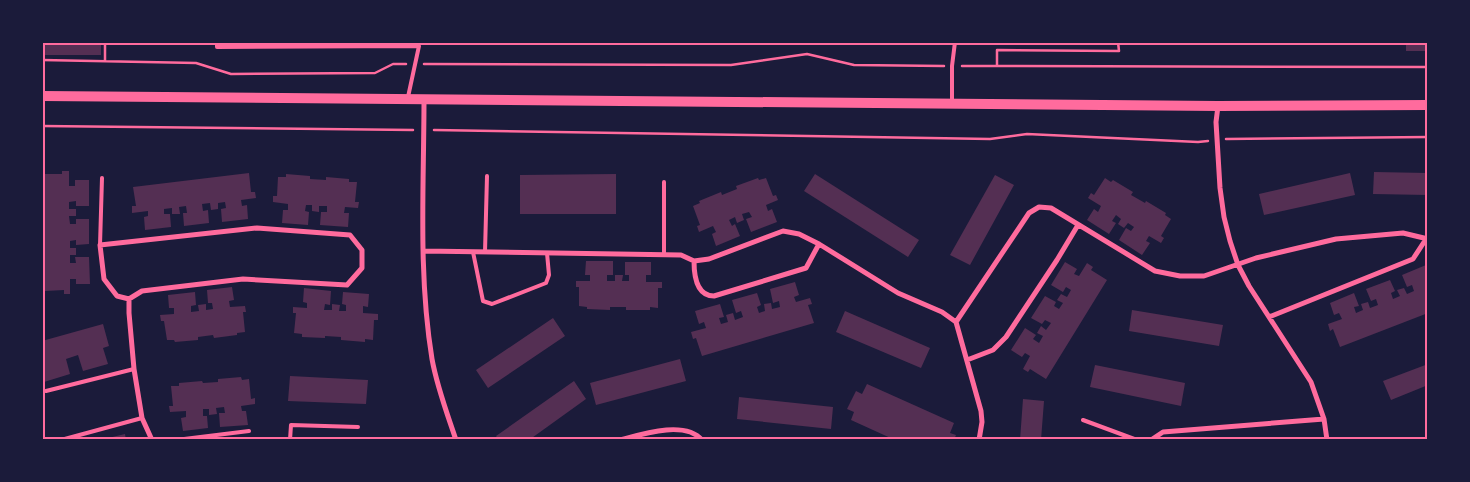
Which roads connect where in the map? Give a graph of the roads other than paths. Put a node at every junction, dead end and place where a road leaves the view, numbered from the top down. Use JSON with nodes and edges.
{"nodes":[{"id":1,"x":217,"y":42,"type":"edge"},
{"id":2,"x":955,"y":42,"type":"edge"},
{"id":3,"x":42,"y":96,"type":"edge"},
{"id":4,"x":407,"y":99,"type":"junction"},
{"id":5,"x":424,"y":99,"type":"junction"},
{"id":6,"x":952,"y":104,"type":"junction"},
{"id":7,"x":1428,"y":105,"type":"edge"},
{"id":8,"x":1218,"y":106,"type":"junction"},
{"id":9,"x":487,"y":176,"type":"dead end"},
{"id":10,"x":102,"y":178,"type":"dead end"},
{"id":11,"x":664,"y":182,"type":"dead end"},
{"id":12,"x":1078,"y":225,"type":"junction"},
{"id":13,"x":1427,"y":239,"type":"edge"},
{"id":14,"x":819,"y":244,"type":"junction"},
{"id":15,"x":100,"y":245,"type":"junction"},
{"id":16,"x":423,"y":251,"type":"junction"},
{"id":17,"x":473,"y":252,"type":"junction"},
{"id":18,"x":485,"y":252,"type":"junction"},
{"id":19,"x":548,"y":252,"type":"junction"},
{"id":20,"x":664,"y":255,"type":"junction"},
{"id":21,"x":694,"y":261,"type":"junction"},
{"id":22,"x":1238,"y":265,"type":"junction"},
{"id":23,"x":129,"y":300,"type":"junction"},
{"id":24,"x":1269,"y":317,"type":"junction"},
{"id":25,"x":956,"y":322,"type":"junction"},
{"id":26,"x":966,"y":360,"type":"junction"},
{"id":27,"x":134,"y":369,"type":"junction"},
{"id":28,"x":46,"y":391,"type":"dead end"},
{"id":29,"x":142,"y":418,"type":"junction"},
{"id":30,"x":1324,"y":419,"type":"junction"},
{"id":31,"x":1083,"y":420,"type":"dead end"},
{"id":32,"x":358,"y":427,"type":"dead end"},
{"id":33,"x":250,"y":431,"type":"dead end"},
{"id":34,"x":1327,"y":439,"type":"edge"},
{"id":35,"x":61,"y":440,"type":"edge"},
{"id":36,"x":152,"y":440,"type":"edge"},
{"id":37,"x":176,"y":440,"type":"edge"},
{"id":38,"x":290,"y":440,"type":"edge"},
{"id":39,"x":456,"y":440,"type":"edge"},
{"id":40,"x":620,"y":440,"type":"edge"},
{"id":41,"x":702,"y":440,"type":"edge"},
{"id":42,"x":979,"y":440,"type":"edge"},
{"id":43,"x":1137,"y":440,"type":"edge"},
{"id":44,"x":1151,"y":440,"type":"edge"}],
"edges":[{"from":1,"to":4,"type":"lane"},
{"from":2,"to":6,"type":"lane"},
{"from":3,"to":4,"type":"main road"},
{"from":4,"to":5,"type":"main road"},
{"from":5,"to":6,"type":"main road"},
{"from":5,"to":16,"type":"street"},
{"from":6,"to":8,"type":"main road"},
{"from":7,"to":8,"type":"main road"},
{"from":8,"to":22,"type":"street"},
{"from":9,"to":18,"type":"lane"},
{"from":10,"to":15,"type":"lane"},
{"from":11,"to":20,"type":"lane"},
{"from":12,"to":22,"type":"street"},
{"from":12,"to":25,"type":"street"},
{"from":12,"to":26,"type":"street"},
{"from":13,"to":22,"type":"street"},
{"from":13,"to":24,"type":"street"},
{"from":14,"to":21,"type":"street"},
{"from":14,"to":21,"type":"street"},
{"from":14,"to":25,"type":"street"},
{"from":15,"to":23,"type":"street"},
{"from":15,"to":23,"type":"street"},
{"from":16,"to":17,"type":"street"},
{"from":16,"to":39,"type":"street"},
{"from":17,"to":18,"type":"street"},
{"from":17,"to":19,"type":"lane"},
{"from":18,"to":19,"type":"street"},
{"from":19,"to":20,"type":"street"},
{"from":20,"to":21,"type":"street"},
{"from":22,"to":24,"type":"street"},
{"from":23,"to":27,"type":"street"},
{"from":24,"to":30,"type":"street"},
{"from":25,"to":26,"type":"street"},
{"from":26,"to":42,"type":"street"},
{"from":27,"to":28,"type":"lane"},
{"from":27,"to":29,"type":"street"},
{"from":29,"to":35,"type":"lane"},
{"from":29,"to":36,"type":"street"},
{"from":30,"to":34,"type":"street"},
{"from":30,"to":44,"type":"street"},
{"from":31,"to":43,"type":"lane"},
{"from":32,"to":38,"type":"lane"},
{"from":33,"to":37,"type":"lane"},
{"from":40,"to":41,"type":"street"}]}
